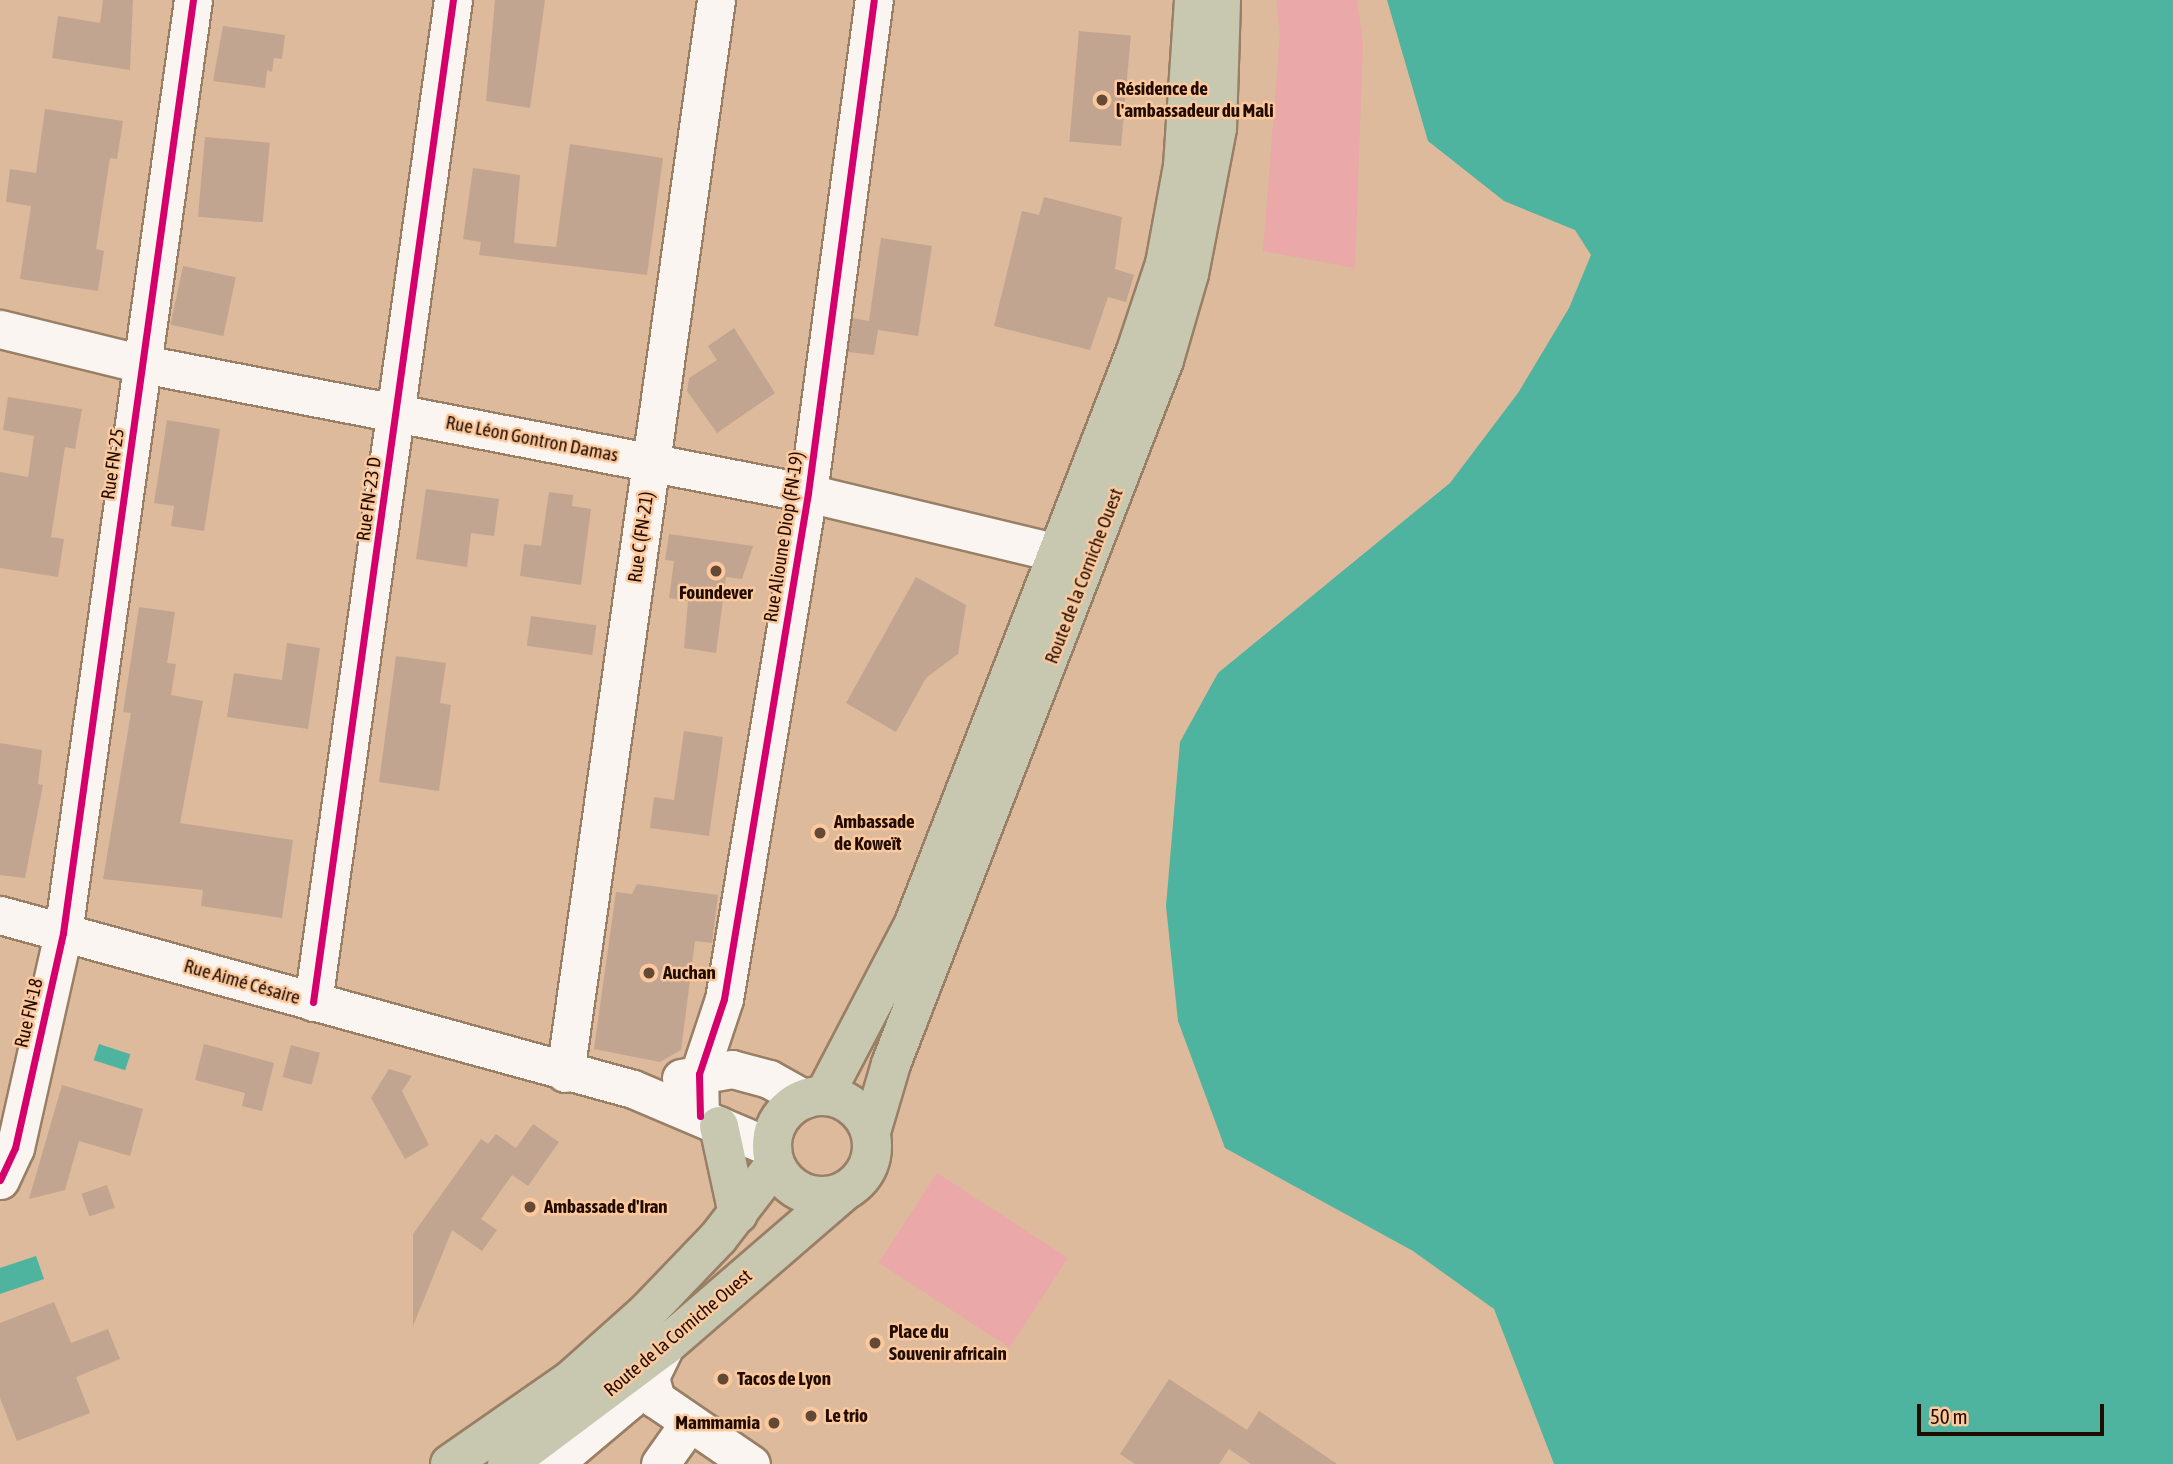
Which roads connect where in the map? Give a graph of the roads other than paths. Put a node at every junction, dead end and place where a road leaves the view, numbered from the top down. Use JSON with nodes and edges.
{"nodes":[{"id":1,"x":193,"y":0,"type":"edge"},
{"id":2,"x":453,"y":0,"type":"edge"},
{"id":3,"x":716,"y":0,"type":"edge"},
{"id":4,"x":874,"y":0,"type":"edge"},
{"id":5,"x":1194,"y":0,"type":"edge"},
{"id":6,"x":1222,"y":0,"type":"edge"},
{"id":7,"x":0,"y":329,"type":"edge"},
{"id":8,"x":144,"y":364,"type":"junction"},
{"id":9,"x":397,"y":413,"type":"junction"},
{"id":10,"x":652,"y":461,"type":"junction"},
{"id":11,"x":808,"y":493,"type":"junction"},
{"id":12,"x":1062,"y":554,"type":"junction"},
{"id":13,"x":0,"y":915,"type":"edge"},
{"id":14,"x":63,"y":933,"type":"junction"},
{"id":15,"x":313,"y":1002,"type":"junction"},
{"id":16,"x":565,"y":1073,"type":"junction"},
{"id":17,"x":699,"y":1074,"type":"junction"},
{"id":18,"x":619,"y":1086,"type":"junction"},
{"id":19,"x":814,"y":1097,"type":"junction"},
{"id":20,"x":710,"y":1121,"type":"junction"},
{"id":21,"x":871,"y":1132,"type":"junction"},
{"id":22,"x":773,"y":1156,"type":"junction"},
{"id":23,"x":0,"y":1180,"type":"edge"},
{"id":24,"x":842,"y":1193,"type":"junction"},
{"id":25,"x":738,"y":1214,"type":"junction"},
{"id":26,"x":658,"y":1362,"type":"junction"},
{"id":27,"x":689,"y":1423,"type":"junction"},
{"id":28,"x":570,"y":1462,"type":"edge"},
{"id":29,"x":450,"y":1464,"type":"edge"},
{"id":30,"x":507,"y":1464,"type":"edge"},
{"id":31,"x":660,"y":1464,"type":"edge"},
{"id":32,"x":751,"y":1464,"type":"edge"}],
"edges":[{"from":1,"to":8,"type":"street","name":"Rue FN-25"},
{"from":2,"to":9,"type":"street","name":"Rue FN-23 D"},
{"from":3,"to":10,"type":"street","name":"Rue C (FN-21)"},
{"from":4,"to":11,"type":"street","name":"Rue Alioune Diop (FN-19)"},
{"from":5,"to":12,"type":"highway","name":"Route de la Corniche Ouest"},
{"from":6,"to":21,"type":"highway","name":"Route de la Corniche Ouest"},
{"from":7,"to":8,"type":"street","name":"Rue Léon Gontron Damas"},
{"from":8,"to":9,"type":"street","name":"Rue Léon Gontron Damas"},
{"from":8,"to":14,"type":"street","name":"Rue FN-25"},
{"from":9,"to":10,"type":"street","name":"Rue Léon Gontron Damas"},
{"from":9,"to":15,"type":"street","name":"Rue FN-23 D"},
{"from":10,"to":11,"type":"street","name":"Rue Léon Gontron Damas"},
{"from":10,"to":16,"type":"street","name":"Rue C (FN-21)"},
{"from":11,"to":12,"type":"street","name":"Rue Léon Gontron Damas"},
{"from":11,"to":17,"type":"street","name":"Rue Alioune Diop (FN-19)"},
{"from":12,"to":19,"type":"highway","name":"Route de la Corniche Ouest"},
{"from":13,"to":14,"type":"street","name":"Rue Aimé Césaire"},
{"from":14,"to":15,"type":"street","name":"Rue Aimé Césaire"},
{"from":14,"to":23,"type":"street","name":"Rue FN-18"},
{"from":15,"to":16,"type":"street","name":"Rue Aimé Césaire"},
{"from":16,"to":18,"type":"street","name":"Rue Aimé Césaire"},
{"from":17,"to":18,"type":"street"},
{"from":17,"to":19,"type":"street"},
{"from":17,"to":20,"type":"street","name":"Rue Alioune Diop (FN-19)"},
{"from":18,"to":20,"type":"street","name":"Rue Aimé Césaire"},
{"from":19,"to":21,"type":"highway"},
{"from":19,"to":22,"type":"highway"},
{"from":20,"to":22,"type":"street","name":"Rue Aimé Césaire"},
{"from":20,"to":25,"type":"highway"},
{"from":21,"to":24,"type":"highway"},
{"from":22,"to":24,"type":"highway"},
{"from":22,"to":25,"type":"highway","name":"Route de la Corniche Ouest"},
{"from":24,"to":26,"type":"highway","name":"Route de la Corniche Ouest"},
{"from":25,"to":29,"type":"highway","name":"Route de la Corniche Ouest"},
{"from":26,"to":27,"type":"street"},
{"from":26,"to":28,"type":"street"},
{"from":26,"to":30,"type":"highway","name":"Route de la Corniche Ouest"},
{"from":27,"to":31,"type":"street"},
{"from":27,"to":32,"type":"street"}]}
